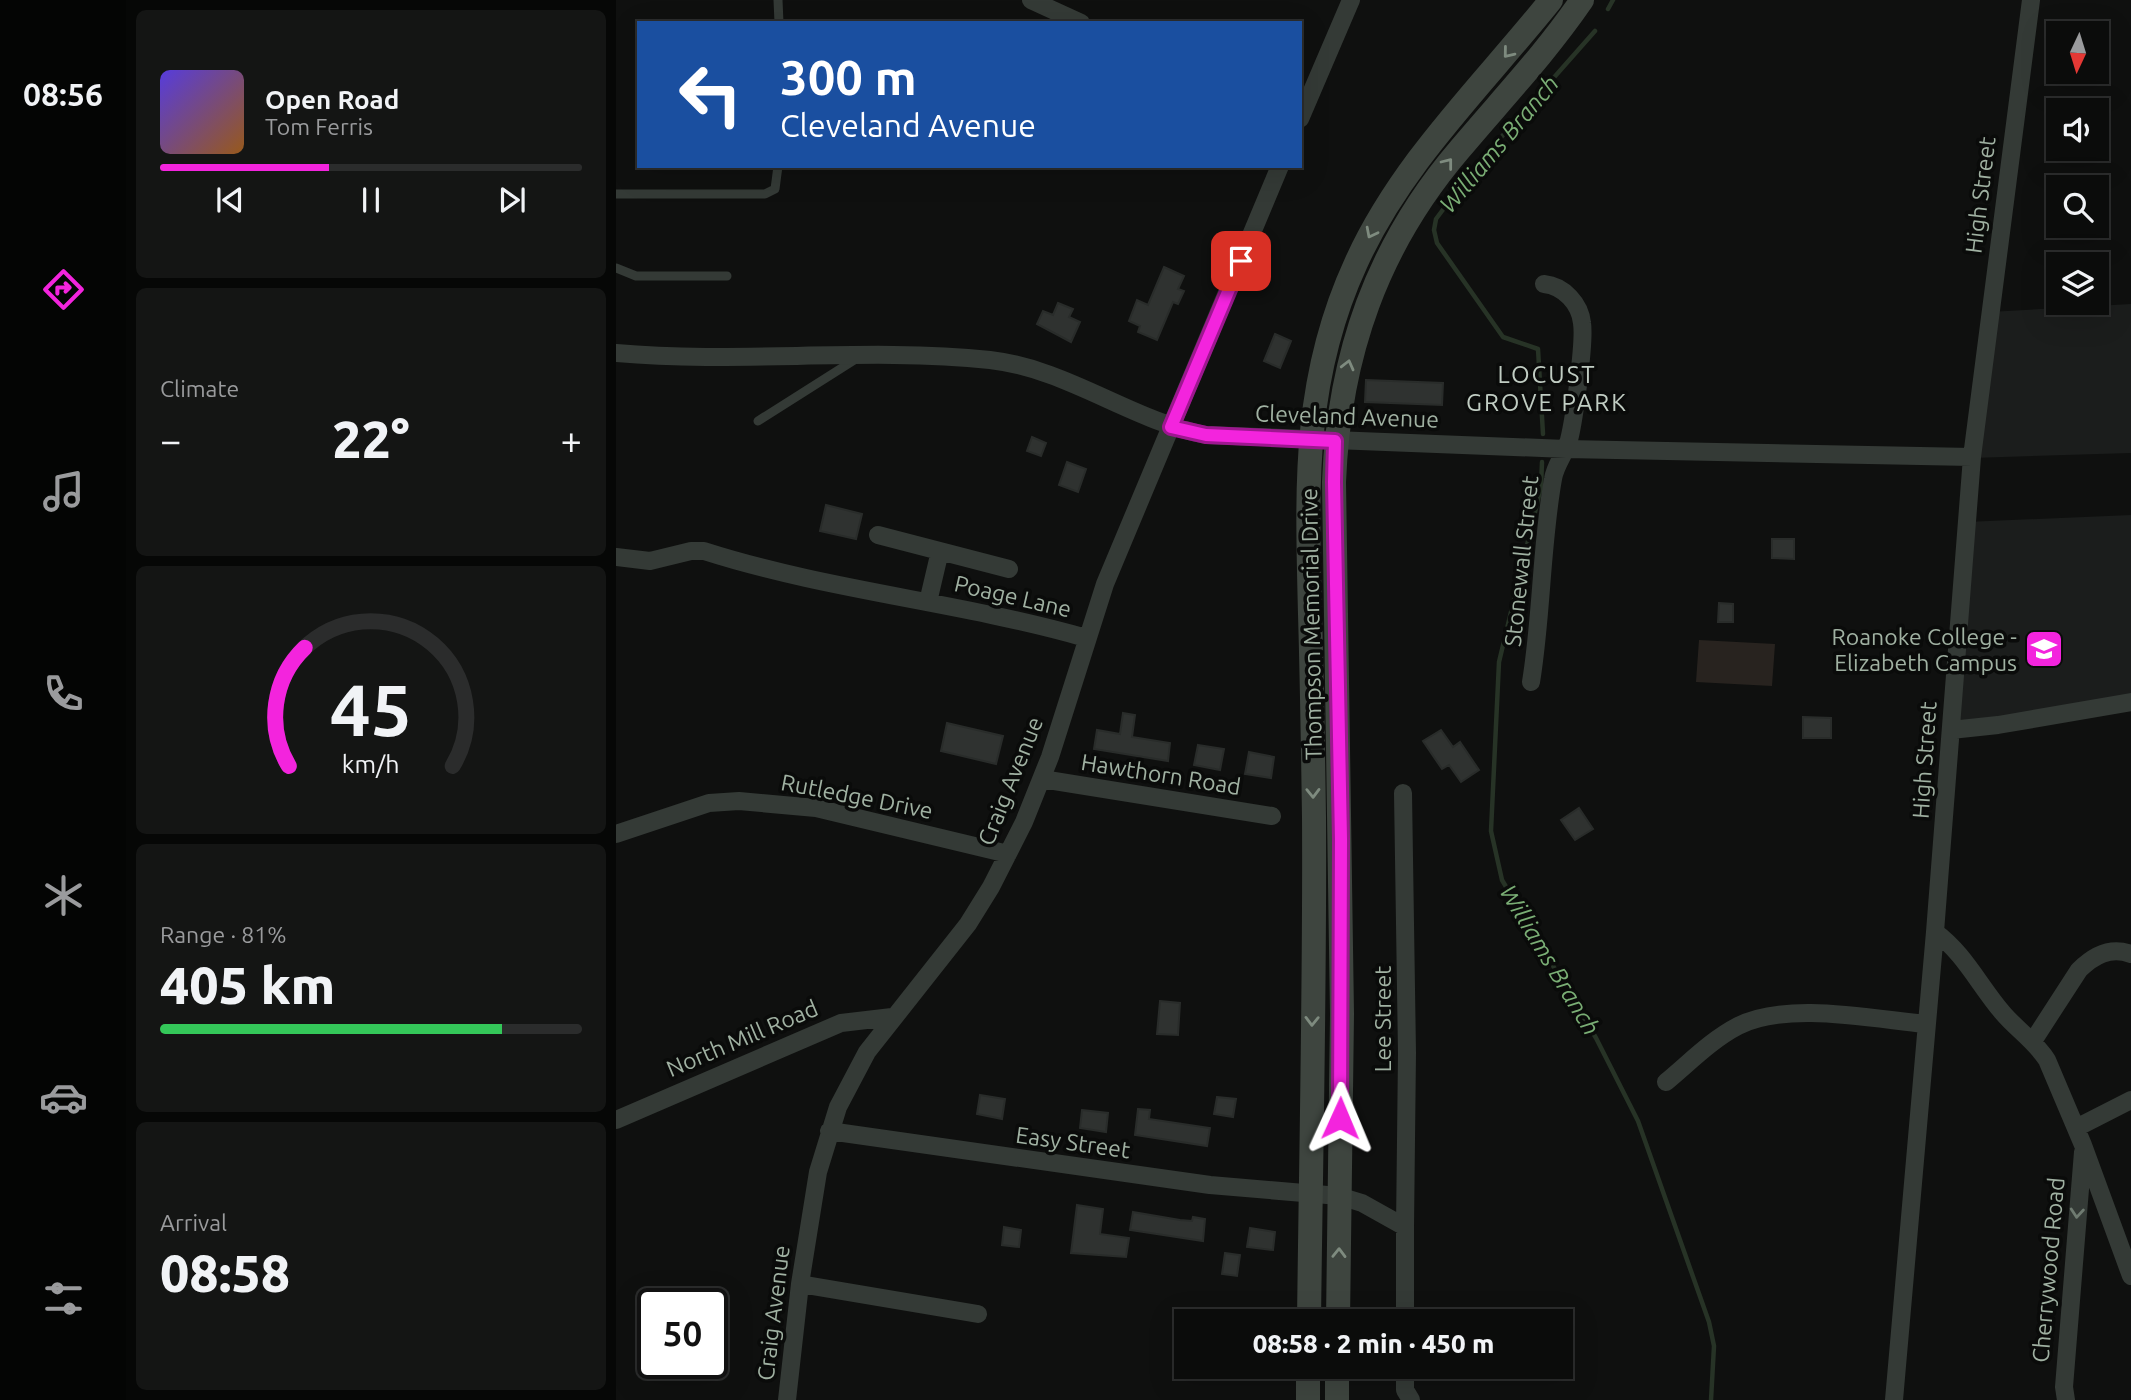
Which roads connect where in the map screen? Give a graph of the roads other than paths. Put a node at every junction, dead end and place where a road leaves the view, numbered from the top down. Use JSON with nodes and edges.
{"nodes":[{"id":1,"x":778,"y":0,"type":"edge"},
{"id":2,"x":1031,"y":0,"type":"edge"},
{"id":3,"x":1351,"y":0,"type":"edge"},
{"id":4,"x":1551,"y":0,"type":"edge"},
{"id":5,"x":1582,"y":0,"type":"edge"},
{"id":6,"x":2031,"y":0,"type":"edge"},
{"id":7,"x":779,"y":21,"type":"edge"},
{"id":8,"x":1077,"y":21,"type":"edge"},
{"id":9,"x":1302,"y":113,"type":"edge"},
{"id":10,"x":778,"y":168,"type":"edge"},
{"id":11,"x":1279,"y":168,"type":"edge"},
{"id":12,"x":616,"y":194,"type":"edge"},
{"id":13,"x":616,"y":268,"type":"edge"},
{"id":14,"x":727,"y":276,"type":"dead end"},
{"id":15,"x":1544,"y":285,"type":"dead end"},
{"id":16,"x":616,"y":353,"type":"edge"},
{"id":17,"x":860,"y":356,"type":"junction"},
{"id":18,"x":758,"y":421,"type":"dead end"},
{"id":19,"x":1171,"y":427,"type":"junction"},
{"id":20,"x":1309,"y":440,"type":"junction"},
{"id":21,"x":1335,"y":441,"type":"junction"},
{"id":22,"x":1566,"y":449,"type":"junction"},
{"id":23,"x":1972,"y":457,"type":"junction"},
{"id":24,"x":878,"y":536,"type":"dead end"},
{"id":25,"x":940,"y":551,"type":"junction"},
{"id":26,"x":616,"y":557,"type":"edge"},
{"id":27,"x":1009,"y":569,"type":"dead end"},
{"id":28,"x":928,"y":602,"type":"junction"},
{"id":29,"x":1086,"y":638,"type":"junction"},
{"id":30,"x":1531,"y":682,"type":"dead end"},
{"id":31,"x":2131,"y":702,"type":"edge"},
{"id":32,"x":1951,"y":730,"type":"junction"},
{"id":33,"x":1042,"y":779,"type":"junction"},
{"id":34,"x":1404,"y":793,"type":"dead end"},
{"id":35,"x":1272,"y":816,"type":"dead end"},
{"id":36,"x":616,"y":834,"type":"edge"},
{"id":37,"x":1008,"y":854,"type":"junction"},
{"id":38,"x":1935,"y":932,"type":"junction"},
{"id":39,"x":2131,"y":954,"type":"edge"},
{"id":40,"x":892,"y":1017,"type":"junction"},
{"id":41,"x":1926,"y":1024,"type":"junction"},
{"id":42,"x":2032,"y":1041,"type":"junction"},
{"id":43,"x":1666,"y":1082,"type":"dead end"},
{"id":44,"x":2131,"y":1100,"type":"edge"},
{"id":45,"x":616,"y":1120,"type":"edge"},
{"id":46,"x":830,"y":1131,"type":"junction"},
{"id":47,"x":2080,"y":1136,"type":"junction"},
{"id":48,"x":1310,"y":1195,"type":"junction"},
{"id":49,"x":1339,"y":1196,"type":"junction"},
{"id":50,"x":1405,"y":1227,"type":"junction"},
{"id":51,"x":2131,"y":1276,"type":"edge"},
{"id":52,"x":800,"y":1284,"type":"junction"},
{"id":53,"x":1309,"y":1309,"type":"edge"},
{"id":54,"x":1338,"y":1309,"type":"edge"},
{"id":55,"x":1405,"y":1309,"type":"edge"},
{"id":56,"x":978,"y":1314,"type":"dead end"},
{"id":57,"x":1308,"y":1379,"type":"edge"},
{"id":58,"x":1337,"y":1379,"type":"edge"},
{"id":59,"x":1405,"y":1379,"type":"edge"},
{"id":60,"x":787,"y":1400,"type":"edge"},
{"id":61,"x":1308,"y":1400,"type":"edge"},
{"id":62,"x":1337,"y":1400,"type":"edge"},
{"id":63,"x":1411,"y":1400,"type":"edge"},
{"id":64,"x":1894,"y":1400,"type":"edge"},
{"id":65,"x":2066,"y":1400,"type":"edge"}],
"edges":[{"from":1,"to":7,"type":"lane"},
{"from":2,"to":8,"type":"street"},
{"from":3,"to":9,"type":"street"},
{"from":4,"to":20,"type":"main road","name":"Thompson Memorial Drive","one_way":true},
{"from":21,"to":5,"type":"main road","name":"Thompson Memorial Drive","one_way":true},
{"from":6,"to":23,"type":"street","name":"High Street"},
{"from":10,"to":12,"type":"lane"},
{"from":11,"to":19,"type":"street","name":"Craig Avenue"},
{"from":13,"to":14,"type":"lane"},
{"from":15,"to":22,"type":"street","name":"Stonewall Street"},
{"from":16,"to":17,"type":"street","name":"Cleveland Avenue"},
{"from":17,"to":18,"type":"lane"},
{"from":17,"to":19,"type":"street","name":"Cleveland Avenue"},
{"from":19,"to":20,"type":"street","name":"Cleveland Avenue"},
{"from":19,"to":29,"type":"street","name":"Craig Avenue"},
{"from":20,"to":21,"type":"street","name":"Cleveland Avenue"},
{"from":20,"to":48,"type":"main road","name":"Thompson Memorial Drive","one_way":true},
{"from":21,"to":22,"type":"street","name":"Cleveland Avenue"},
{"from":21,"to":49,"type":"main road","name":"Thompson Memorial Drive"},
{"from":22,"to":23,"type":"street","name":"Cleveland Avenue"},
{"from":22,"to":30,"type":"street","name":"Stonewall Street"},
{"from":23,"to":32,"type":"street","name":"High Street"},
{"from":24,"to":25,"type":"street"},
{"from":25,"to":27,"type":"street"},
{"from":25,"to":28,"type":"street"},
{"from":26,"to":28,"type":"street","name":"Poage Lane"},
{"from":28,"to":29,"type":"street","name":"Poage Lane"},
{"from":29,"to":33,"type":"street","name":"Craig Avenue"},
{"from":31,"to":32,"type":"street"},
{"from":32,"to":38,"type":"street","name":"High Street"},
{"from":33,"to":35,"type":"street","name":"Hawthorn Road"},
{"from":33,"to":37,"type":"street","name":"Craig Avenue"},
{"from":34,"to":50,"type":"street","name":"Lee Street"},
{"from":36,"to":37,"type":"street","name":"Rutledge Drive"},
{"from":37,"to":40,"type":"street","name":"Craig Avenue"},
{"from":38,"to":41,"type":"street","name":"High Street"},
{"from":38,"to":42,"type":"street","name":"Cherrywood Road"},
{"from":39,"to":42,"type":"street"},
{"from":40,"to":45,"type":"street","name":"North Mill Road"},
{"from":40,"to":46,"type":"street","name":"Craig Avenue"},
{"from":41,"to":43,"type":"street"},
{"from":41,"to":64,"type":"street","name":"High Street"},
{"from":42,"to":47,"type":"street","name":"Cherrywood Road"},
{"from":44,"to":47,"type":"street"},
{"from":46,"to":48,"type":"street","name":"Easy Street"},
{"from":46,"to":52,"type":"street","name":"Craig Avenue"},
{"from":47,"to":51,"type":"street","name":"Cherrywood Road"},
{"from":47,"to":65,"type":"street","name":"Cherrywood Road","one_way":true},
{"from":48,"to":49,"type":"street"},
{"from":48,"to":53,"type":"main road","name":"Thompson Memorial Drive"},
{"from":49,"to":50,"type":"street"},
{"from":54,"to":49,"type":"main road","name":"Thompson Memorial Drive","one_way":true},
{"from":50,"to":55,"type":"street","name":"Lee Street"},
{"from":52,"to":56,"type":"street"},
{"from":52,"to":60,"type":"street","name":"Craig Avenue"},
{"from":57,"to":61,"type":"main road"},
{"from":58,"to":62,"type":"main road"},
{"from":59,"to":63,"type":"street"}]}
